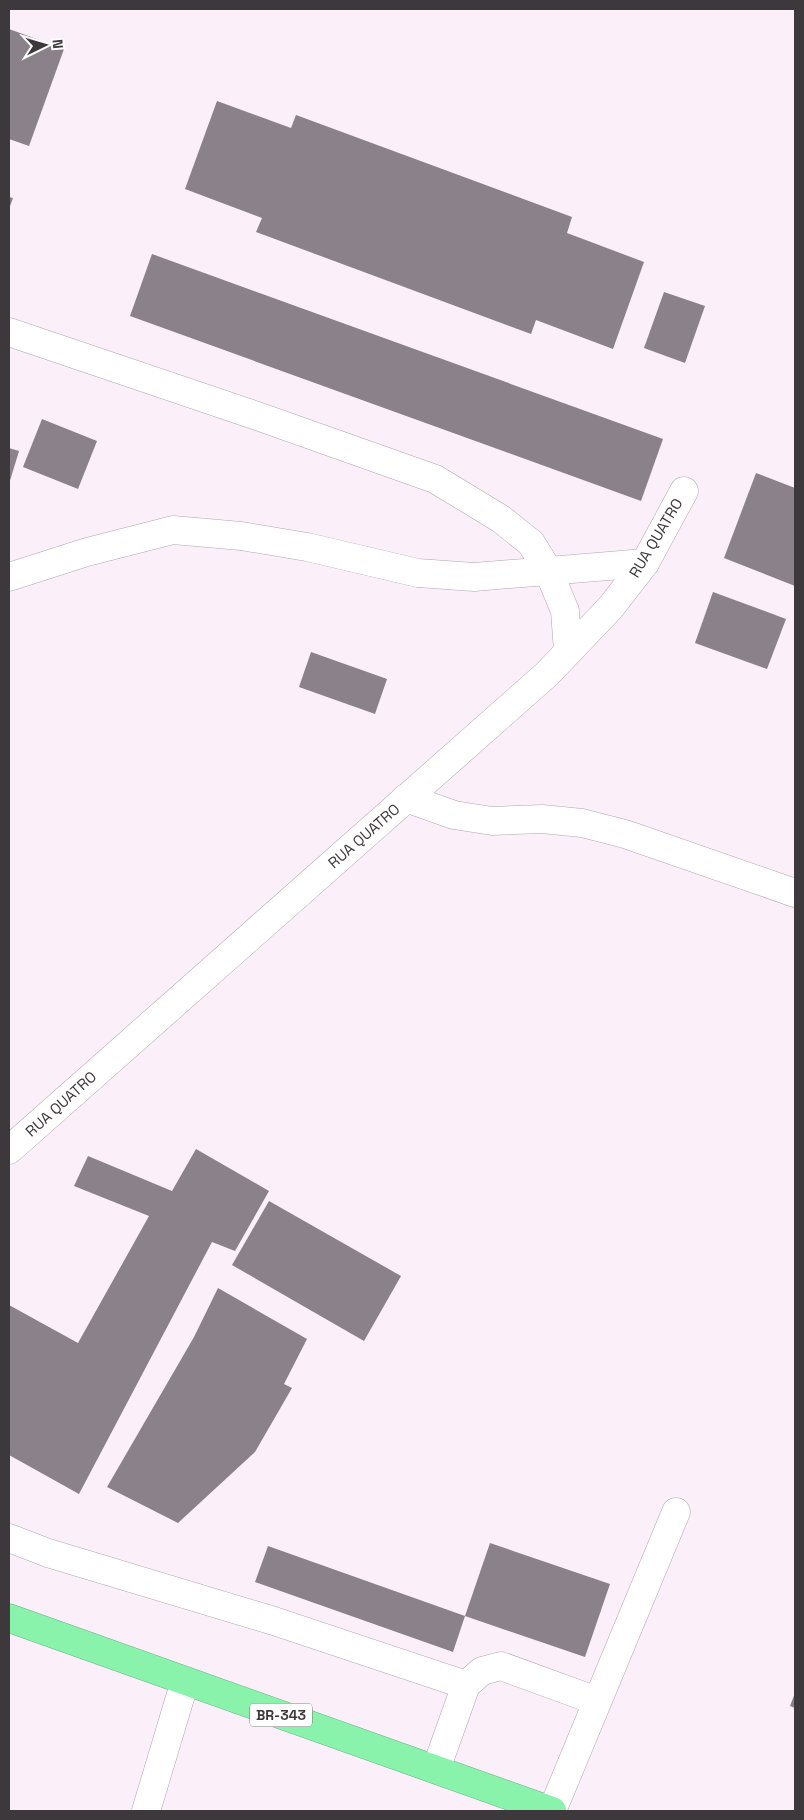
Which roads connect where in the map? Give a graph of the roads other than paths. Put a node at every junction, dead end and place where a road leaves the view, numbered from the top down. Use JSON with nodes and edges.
{"nodes":[{"id":1,"x":9,"y":332,"type":"edge"},
{"id":2,"x":684,"y":491,"type":"dead end"},
{"id":3,"x":645,"y":564,"type":"junction"},
{"id":4,"x":549,"y":572,"type":"junction"},
{"id":5,"x":9,"y":577,"type":"edge"},
{"id":6,"x":568,"y":651,"type":"junction"},
{"id":7,"x":406,"y":798,"type":"junction"},
{"id":8,"x":795,"y":893,"type":"edge"},
{"id":9,"x":9,"y":1150,"type":"edge"},
{"id":10,"x":676,"y":1512,"type":"dead end"},
{"id":11,"x":9,"y":1538,"type":"edge"},
{"id":12,"x":9,"y":1618,"type":"edge"},
{"id":13,"x":185,"y":1681,"type":"junction"},
{"id":14,"x":466,"y":1685,"type":"junction"},
{"id":15,"x":597,"y":1701,"type":"junction"},
{"id":16,"x":436,"y":1770,"type":"junction"},
{"id":17,"x":146,"y":1811,"type":"edge"},
{"id":18,"x":552,"y":1811,"type":"edge"}],
"edges":[{"from":1,"to":4,"type":"street"},
{"from":2,"to":3,"type":"street","name":"RUA QUATRO"},
{"from":3,"to":4,"type":"street"},
{"from":3,"to":6,"type":"street","name":"RUA QUATRO"},
{"from":4,"to":5,"type":"street"},
{"from":4,"to":6,"type":"street"},
{"from":6,"to":7,"type":"street","name":"RUA QUATRO"},
{"from":7,"to":8,"type":"street"},
{"from":7,"to":9,"type":"street","name":"RUA QUATRO"},
{"from":10,"to":15,"type":"street"},
{"from":11,"to":14,"type":"street"},
{"from":12,"to":13,"type":"highway","number":"BR-343"},
{"from":13,"to":16,"type":"highway","number":"BR-343"},
{"from":13,"to":17,"type":"street"},
{"from":14,"to":15,"type":"street"},
{"from":14,"to":16,"type":"street"},
{"from":15,"to":18,"type":"street"},
{"from":16,"to":18,"type":"highway","number":"BR-343"}]}
